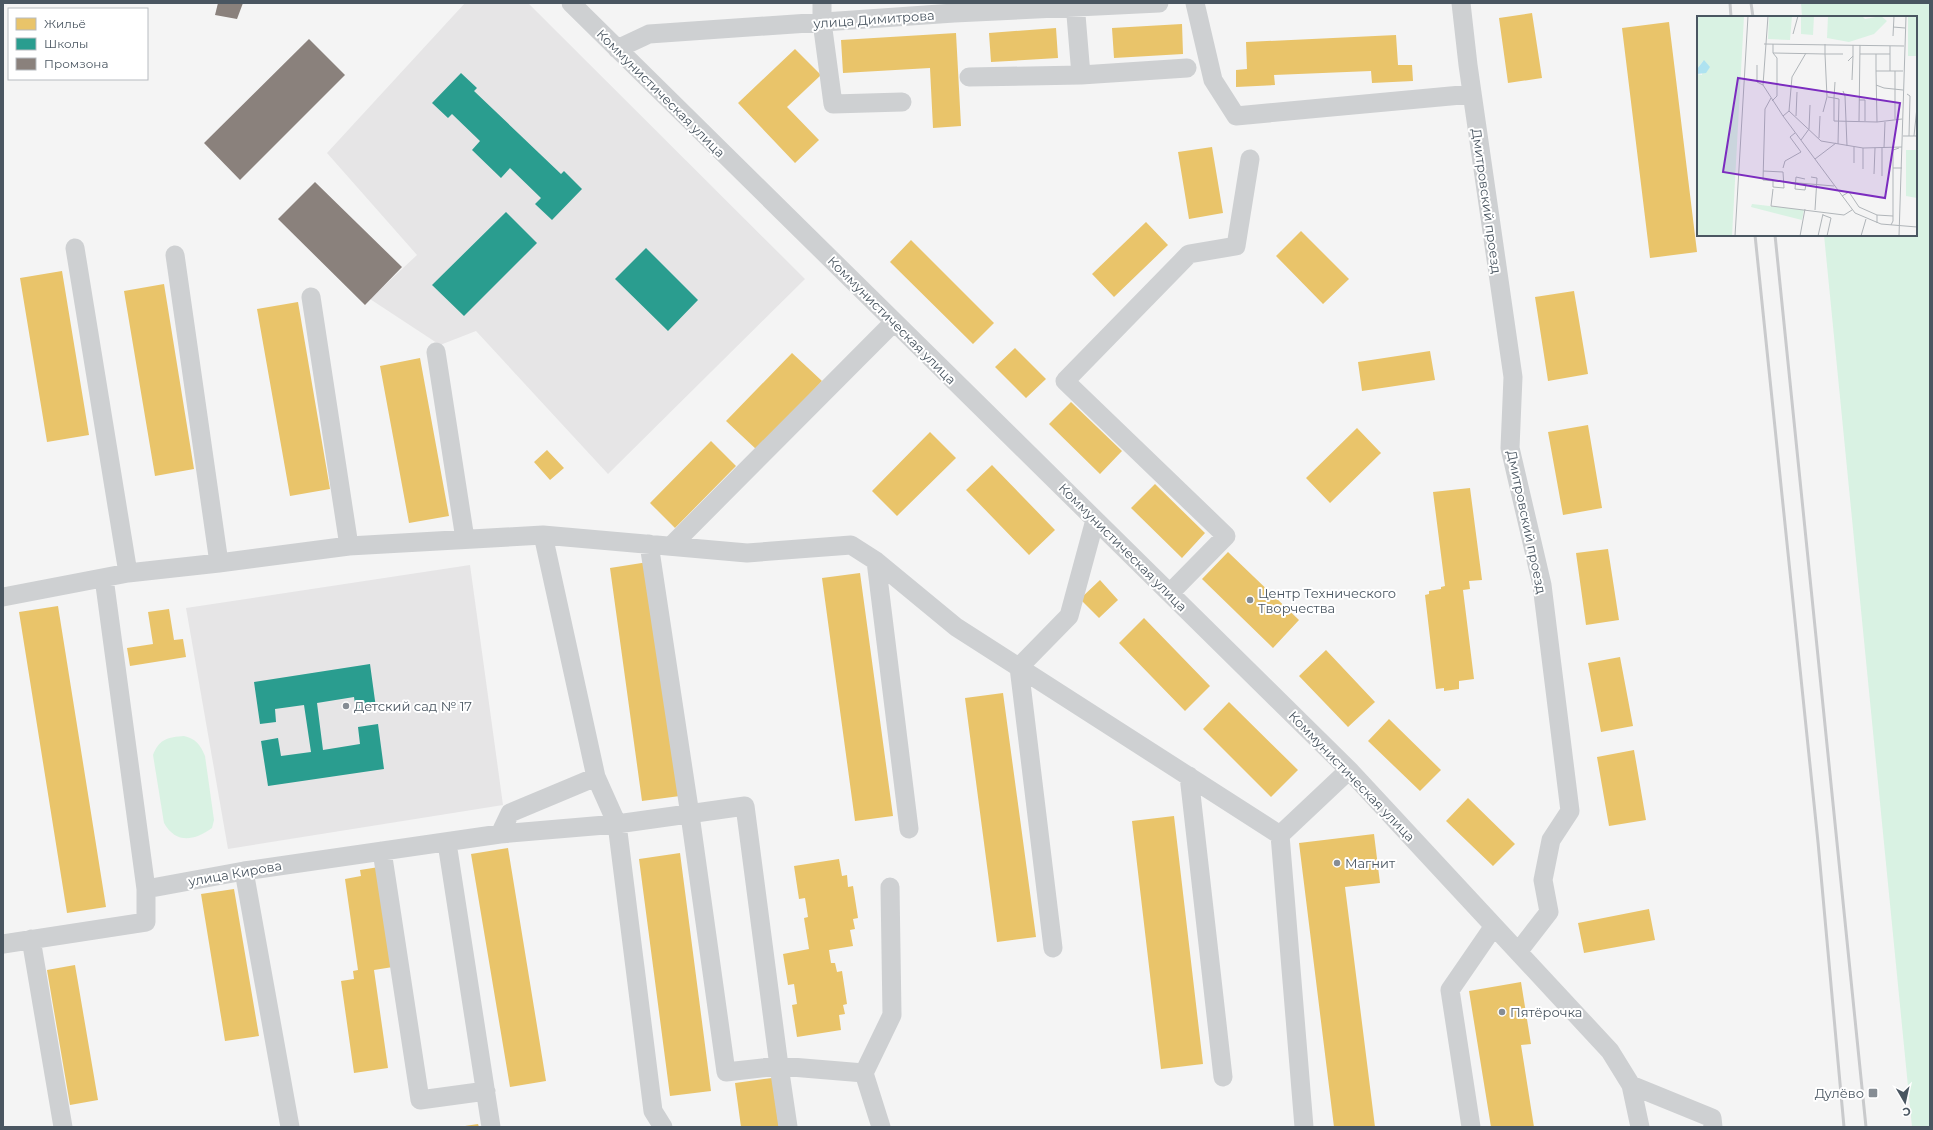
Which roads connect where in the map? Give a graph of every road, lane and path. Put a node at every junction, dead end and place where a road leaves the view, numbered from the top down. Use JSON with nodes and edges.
{"nodes":[{"id":1,"x":572,"y":3,"type":"edge"},
{"id":2,"x":822,"y":3,"type":"edge"},
{"id":3,"x":1159,"y":3,"type":"edge"},
{"id":4,"x":1196,"y":3,"type":"edge"},
{"id":5,"x":1461,"y":3,"type":"edge"},
{"id":6,"x":1075,"y":5,"type":"edge"},
{"id":7,"x":953,"y":8,"type":"edge"},
{"id":8,"x":822,"y":22,"type":"junction"},
{"id":9,"x":617,"y":49,"type":"junction"},
{"id":10,"x":1187,"y":68,"type":"dead end"},
{"id":11,"x":1081,"y":74,"type":"junction"},
{"id":12,"x":969,"y":77,"type":"dead end"},
{"id":13,"x":1472,"y":94,"type":"junction"},
{"id":14,"x":902,"y":102,"type":"dead end"},
{"id":15,"x":1250,"y":159,"type":"dead end"},
{"id":16,"x":75,"y":248,"type":"dead end"},
{"id":17,"x":175,"y":254,"type":"dead end"},
{"id":18,"x":311,"y":297,"type":"dead end"},
{"id":19,"x":894,"y":322,"type":"junction"},
{"id":20,"x":436,"y":352,"type":"dead end"},
{"id":21,"x":1095,"y":520,"type":"junction"},
{"id":22,"x":544,"y":534,"type":"junction"},
{"id":23,"x":465,"y":539,"type":"junction"},
{"id":24,"x":649,"y":544,"type":"junction"},
{"id":25,"x":349,"y":546,"type":"junction"},
{"id":26,"x":671,"y":546,"type":"junction"},
{"id":27,"x":876,"y":561,"type":"junction"},
{"id":28,"x":219,"y":563,"type":"junction"},
{"id":29,"x":128,"y":573,"type":"junction"},
{"id":30,"x":104,"y":578,"type":"junction"},
{"id":31,"x":1170,"y":593,"type":"junction"},
{"id":32,"x":3,"y":597,"type":"edge"},
{"id":33,"x":1019,"y":667,"type":"junction"},
{"id":34,"x":1349,"y":770,"type":"junction"},
{"id":35,"x":1189,"y":776,"type":"junction"},
{"id":36,"x":596,"y":777,"type":"junction"},
{"id":37,"x":690,"y":815,"type":"junction"},
{"id":38,"x":617,"y":824,"type":"junction"},
{"id":39,"x":909,"y":829,"type":"dead end"},
{"id":40,"x":500,"y":834,"type":"junction"},
{"id":41,"x":1280,"y":835,"type":"junction"},
{"id":42,"x":447,"y":843,"type":"junction"},
{"id":43,"x":382,"y":851,"type":"junction"},
{"id":44,"x":244,"y":871,"type":"junction"},
{"id":45,"x":890,"y":887,"type":"dead end"},
{"id":46,"x":146,"y":889,"type":"junction"},
{"id":47,"x":1494,"y":926,"type":"junction"},
{"id":48,"x":31,"y":940,"type":"junction"},
{"id":49,"x":3,"y":944,"type":"edge"},
{"id":50,"x":1053,"y":948,"type":"dead end"},
{"id":51,"x":1518,"y":952,"type":"junction"},
{"id":52,"x":779,"y":1066,"type":"junction"},
{"id":53,"x":864,"y":1073,"type":"junction"},
{"id":54,"x":1223,"y":1077,"type":"dead end"},
{"id":55,"x":1631,"y":1085,"type":"junction"},
{"id":56,"x":486,"y":1091,"type":"junction"},
{"id":57,"x":1640,"y":1123,"type":"edge"},
{"id":58,"x":63,"y":1127,"type":"edge"},
{"id":59,"x":290,"y":1127,"type":"edge"},
{"id":60,"x":491,"y":1127,"type":"edge"},
{"id":61,"x":664,"y":1127,"type":"edge"},
{"id":62,"x":788,"y":1127,"type":"edge"},
{"id":63,"x":881,"y":1127,"type":"edge"},
{"id":64,"x":1304,"y":1127,"type":"edge"},
{"id":65,"x":1471,"y":1127,"type":"edge"},
{"id":66,"x":1713,"y":1127,"type":"edge"}],
"edges":[{"from":1,"to":9,"type":"street","name":"Коммунистическая улица"},
{"from":2,"to":8,"type":"street"},
{"from":3,"to":6,"type":"street","name":"улица Димитрова"},
{"from":4,"to":13,"type":"street"},
{"from":5,"to":13,"type":"street","name":"Дмитровский проезд"},
{"from":6,"to":7,"type":"street","name":"улица Димитрова"},
{"from":6,"to":11,"type":"street"},
{"from":7,"to":8,"type":"street","name":"улица Димитрова"},
{"from":8,"to":9,"type":"street","name":"улица Димитрова"},
{"from":8,"to":14,"type":"street"},
{"from":9,"to":19,"type":"street","name":"Коммунистическая улица"},
{"from":10,"to":11,"type":"street"},
{"from":11,"to":12,"type":"street"},
{"from":13,"to":51,"type":"street","name":"Дмитровский проезд"},
{"from":15,"to":31,"type":"street"},
{"from":16,"to":29,"type":"street"},
{"from":17,"to":28,"type":"street"},
{"from":18,"to":25,"type":"street"},
{"from":19,"to":21,"type":"street","name":"Коммунистическая улица"},
{"from":19,"to":26,"type":"street"},
{"from":20,"to":23,"type":"street"},
{"from":21,"to":31,"type":"street","name":"Коммунистическая улица"},
{"from":21,"to":33,"type":"street"},
{"from":22,"to":23,"type":"street"},
{"from":22,"to":24,"type":"street"},
{"from":22,"to":36,"type":"street"},
{"from":23,"to":25,"type":"street"},
{"from":24,"to":26,"type":"street"},
{"from":24,"to":37,"type":"street"},
{"from":25,"to":28,"type":"street"},
{"from":26,"to":27,"type":"street"},
{"from":27,"to":33,"type":"street"},
{"from":27,"to":39,"type":"street"},
{"from":28,"to":29,"type":"street"},
{"from":29,"to":30,"type":"street"},
{"from":30,"to":32,"type":"street"},
{"from":30,"to":46,"type":"street"},
{"from":31,"to":34,"type":"street","name":"Коммунистическая улица"},
{"from":33,"to":35,"type":"street"},
{"from":33,"to":50,"type":"street"},
{"from":34,"to":41,"type":"street"},
{"from":34,"to":47,"type":"street","name":"Коммунистическая улица"},
{"from":35,"to":41,"type":"street"},
{"from":35,"to":54,"type":"street"},
{"from":36,"to":38,"type":"street"},
{"from":36,"to":40,"type":"street"},
{"from":37,"to":38,"type":"street","name":"улица Кирова"},
{"from":37,"to":52,"type":"street"},
{"from":37,"to":52,"type":"street","name":"улица Кирова"},
{"from":38,"to":40,"type":"street","name":"улица Кирова"},
{"from":38,"to":61,"type":"street"},
{"from":40,"to":42,"type":"street","name":"улица Кирова"},
{"from":41,"to":64,"type":"street"},
{"from":42,"to":43,"type":"street","name":"улица Кирова"},
{"from":42,"to":56,"type":"street"},
{"from":43,"to":44,"type":"street","name":"улица Кирова"},
{"from":43,"to":56,"type":"street"},
{"from":44,"to":46,"type":"street","name":"улица Кирова"},
{"from":44,"to":59,"type":"street"},
{"from":45,"to":53,"type":"street"},
{"from":46,"to":48,"type":"street"},
{"from":47,"to":51,"type":"street","name":"Коммунистическая улица"},
{"from":47,"to":65,"type":"street"},
{"from":48,"to":49,"type":"street"},
{"from":48,"to":58,"type":"street"},
{"from":51,"to":55,"type":"street","name":"Коммунистическая улица"},
{"from":52,"to":53,"type":"street"},
{"from":52,"to":62,"type":"street"},
{"from":53,"to":63,"type":"street"},
{"from":55,"to":57,"type":"street","name":"Коммунистическая улица"},
{"from":55,"to":66,"type":"street"},
{"from":56,"to":60,"type":"street"}]}
